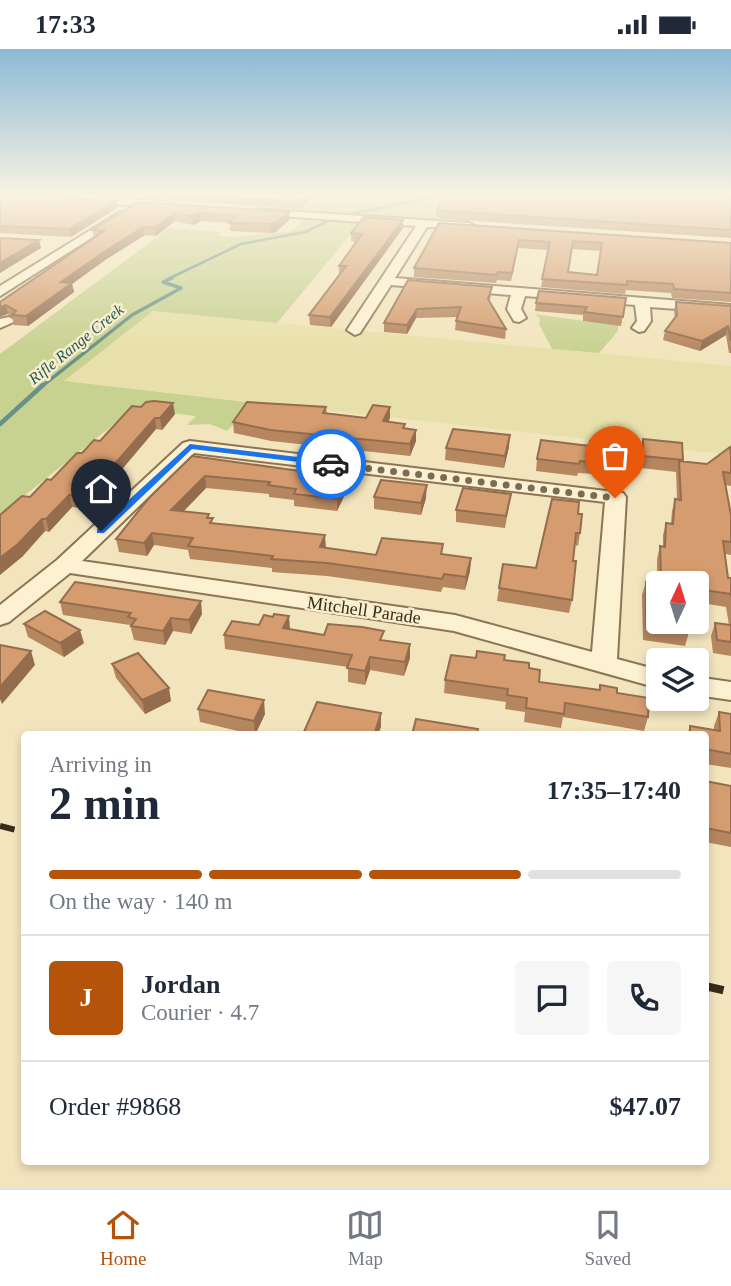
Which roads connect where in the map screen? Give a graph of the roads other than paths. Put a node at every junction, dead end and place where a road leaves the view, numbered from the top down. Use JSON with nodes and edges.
{"nodes":[{"id":1,"x":69,"y":247,"type":"edge"},
{"id":2,"x":409,"y":247,"type":"edge"},
{"id":3,"x":387,"y":281,"type":"junction"},
{"id":4,"x":0,"y":292,"type":"edge"},
{"id":5,"x":519,"y":292,"type":"junction"},
{"id":6,"x":642,"y":302,"type":"junction"},
{"id":7,"x":731,"y":309,"type":"edge"},
{"id":8,"x":519,"y":318,"type":"dead end"},
{"id":9,"x":639,"y":328,"type":"dead end"},
{"id":10,"x":355,"y":330,"type":"dead end"},
{"id":11,"x":65,"y":565,"type":"junction"},
{"id":12,"x":0,"y":617,"type":"edge"},
{"id":13,"x":604,"y":664,"type":"junction"},
{"id":14,"x":646,"y":676,"type":"edge"},
{"id":15,"x":709,"y":687,"type":"edge"},
{"id":16,"x":731,"y":691,"type":"edge"}],
"edges":[{"from":1,"to":4,"type":"street"},
{"from":2,"to":3,"type":"street"},
{"from":3,"to":5,"type":"street"},
{"from":3,"to":10,"type":"street"},
{"from":5,"to":6,"type":"street"},
{"from":5,"to":8,"type":"street"},
{"from":6,"to":7,"type":"street"},
{"from":6,"to":9,"type":"street"},
{"from":11,"to":12,"type":"street"},
{"from":11,"to":13,"type":"street","name":"Mitchell Parade"},
{"from":11,"to":13,"type":"street"},
{"from":13,"to":14,"type":"street","name":"Mitchell Parade"},
{"from":15,"to":16,"type":"street"}]}
